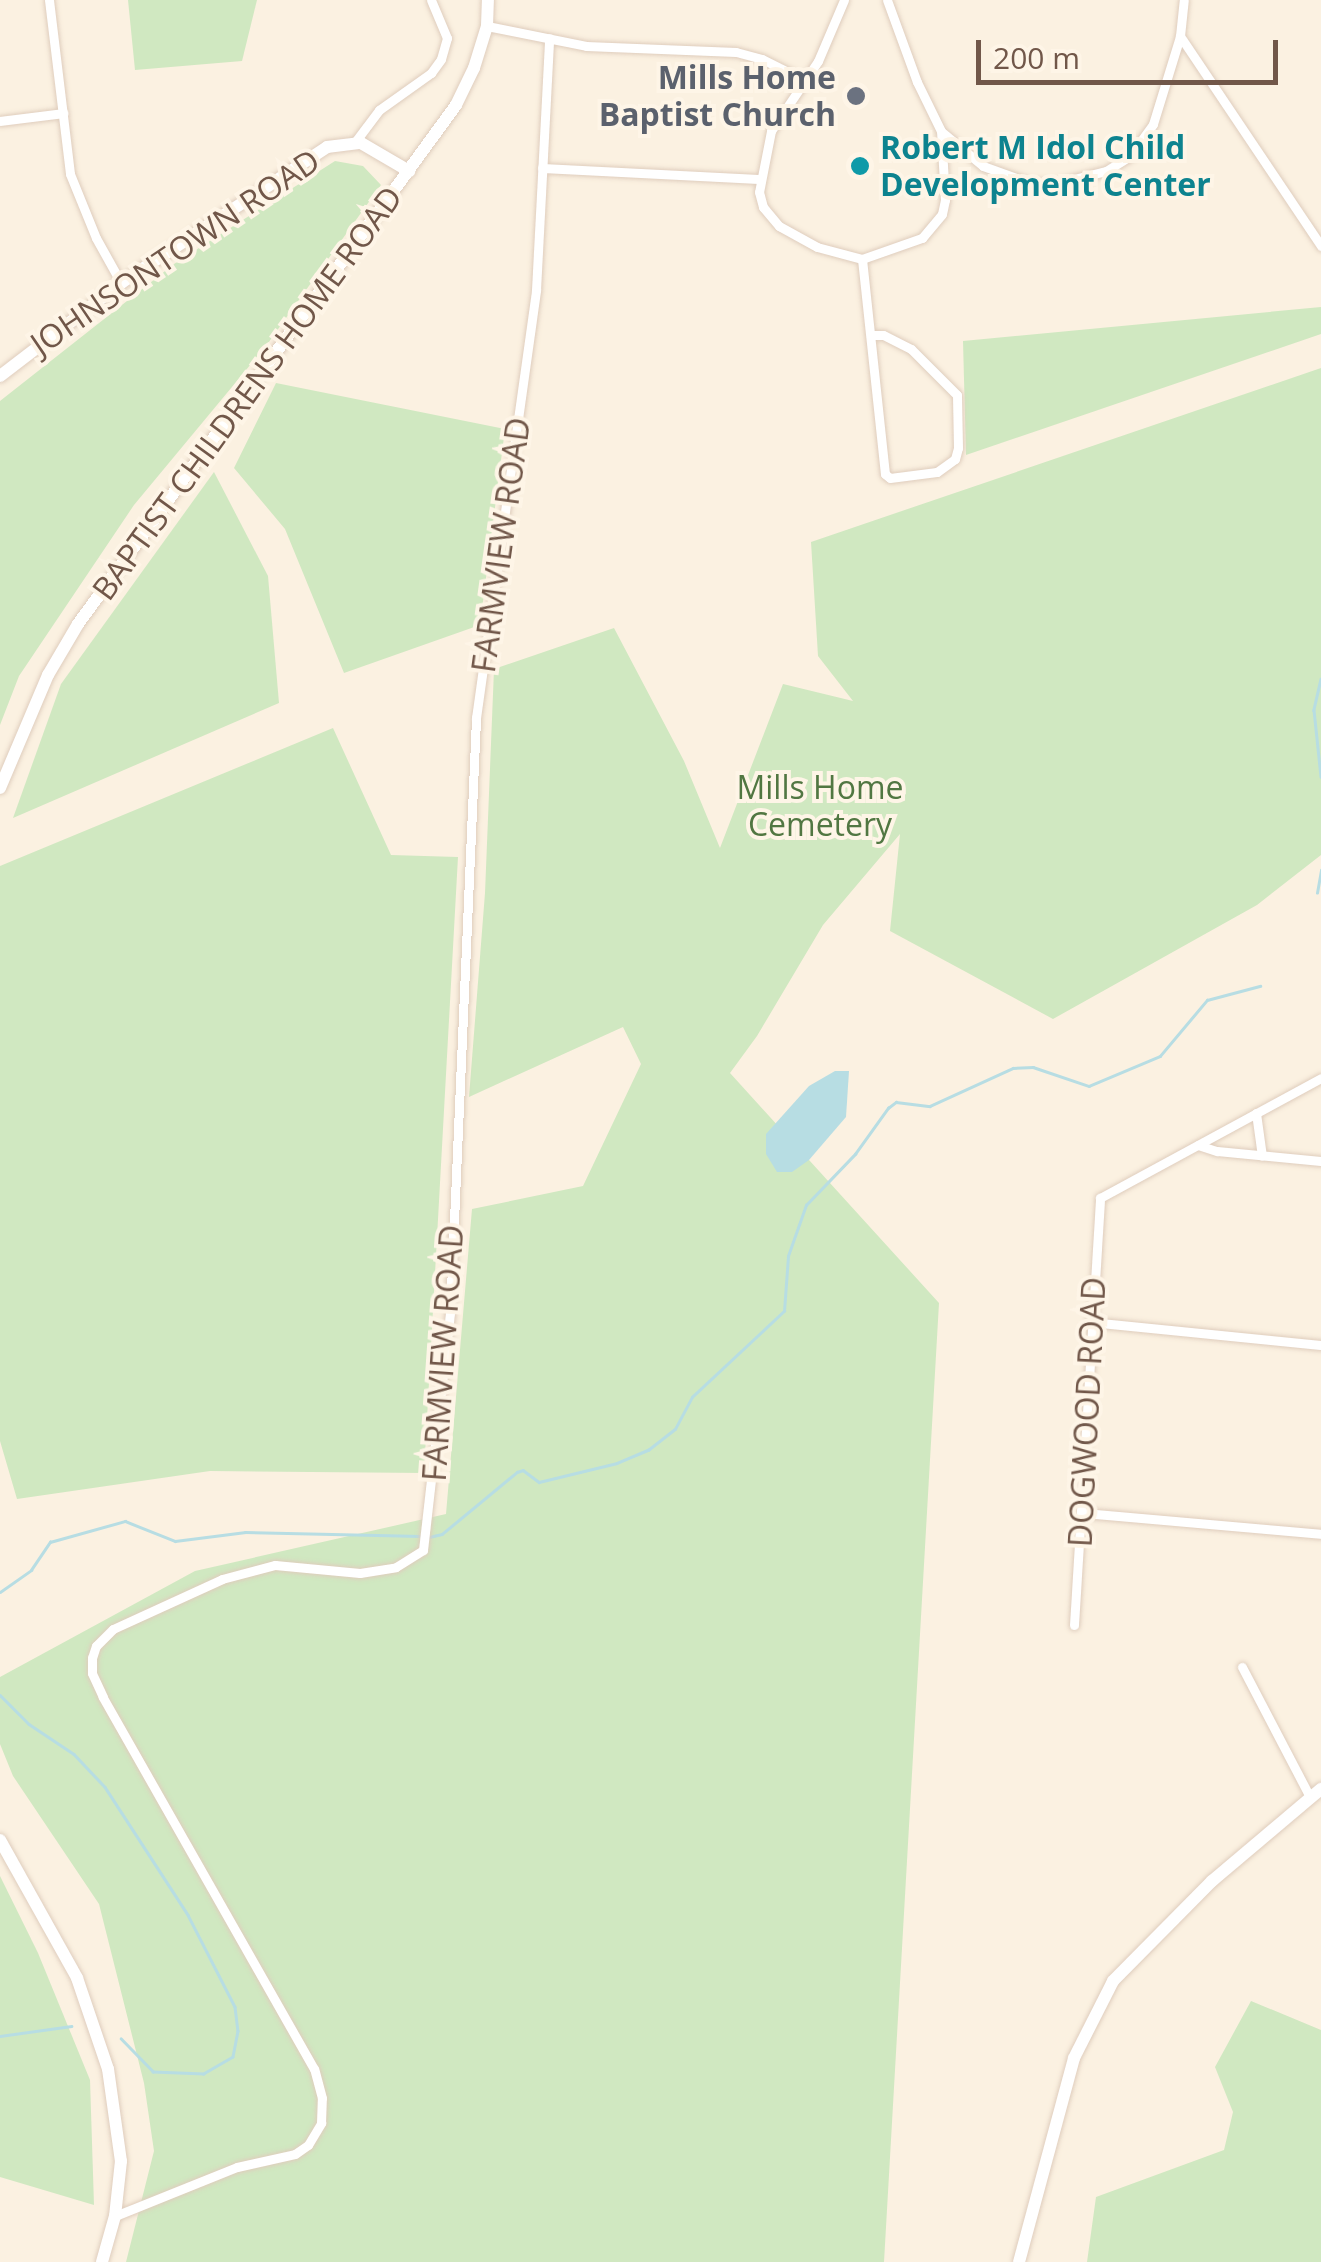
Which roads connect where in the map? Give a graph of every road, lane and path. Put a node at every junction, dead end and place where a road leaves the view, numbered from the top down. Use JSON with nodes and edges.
{"nodes":[{"id":1,"x":49,"y":0,"type":"edge"},
{"id":2,"x":431,"y":0,"type":"edge"},
{"id":3,"x":488,"y":0,"type":"edge"},
{"id":4,"x":844,"y":0,"type":"edge"},
{"id":5,"x":887,"y":0,"type":"edge"},
{"id":6,"x":1184,"y":0,"type":"edge"},
{"id":7,"x":487,"y":26,"type":"junction"},
{"id":8,"x":1180,"y":36,"type":"junction"},
{"id":9,"x":549,"y":38,"type":"junction"},
{"id":10,"x":806,"y":82,"type":"junction"},
{"id":11,"x":63,"y":113,"type":"junction"},
{"id":12,"x":0,"y":121,"type":"edge"},
{"id":13,"x":941,"y":131,"type":"junction"},
{"id":14,"x":356,"y":142,"type":"junction"},
{"id":15,"x":542,"y":168,"type":"junction"},
{"id":16,"x":409,"y":171,"type":"junction"},
{"id":17,"x":759,"y":178,"type":"junction"},
{"id":18,"x":1321,"y":246,"type":"edge"},
{"id":19,"x":862,"y":259,"type":"junction"},
{"id":20,"x":121,"y":283,"type":"junction"},
{"id":21,"x":872,"y":335,"type":"junction"},
{"id":22,"x":0,"y":376,"type":"edge"},
{"id":23,"x":0,"y":788,"type":"edge"},
{"id":24,"x":1321,"y":1078,"type":"edge"},
{"id":25,"x":1256,"y":1113,"type":"junction"},
{"id":26,"x":1198,"y":1146,"type":"junction"},
{"id":27,"x":1262,"y":1156,"type":"junction"},
{"id":28,"x":1321,"y":1161,"type":"edge"},
{"id":29,"x":1090,"y":1322,"type":"junction"},
{"id":30,"x":1321,"y":1345,"type":"edge"},
{"id":31,"x":1083,"y":1513,"type":"junction"},
{"id":32,"x":1321,"y":1534,"type":"edge"},
{"id":33,"x":1074,"y":1624,"type":"dead end"},
{"id":34,"x":1242,"y":1666,"type":"dead end"},
{"id":35,"x":1316,"y":1793,"type":"edge"},
{"id":36,"x":0,"y":1840,"type":"edge"},
{"id":37,"x":115,"y":2216,"type":"junction"},
{"id":38,"x":102,"y":2262,"type":"edge"},
{"id":39,"x":1019,"y":2262,"type":"edge"}],
"edges":[{"from":1,"to":11,"type":"street"},
{"from":2,"to":14,"type":"street"},
{"from":3,"to":7,"type":"street","name":"BAPTIST CHILDRENS HOME ROAD"},
{"from":4,"to":10,"type":"street"},
{"from":5,"to":13,"type":"street"},
{"from":6,"to":8,"type":"street"},
{"from":7,"to":9,"type":"street"},
{"from":7,"to":16,"type":"street","name":"BAPTIST CHILDRENS HOME ROAD"},
{"from":8,"to":13,"type":"street"},
{"from":8,"to":18,"type":"street"},
{"from":9,"to":10,"type":"street"},
{"from":9,"to":15,"type":"street","name":"FARMVIEW ROAD"},
{"from":10,"to":17,"type":"street"},
{"from":11,"to":12,"type":"street"},
{"from":11,"to":20,"type":"street"},
{"from":13,"to":19,"type":"street"},
{"from":14,"to":16,"type":"street","name":"JOHNSONTOWN ROAD"},
{"from":14,"to":20,"type":"street","name":"JOHNSONTOWN ROAD"},
{"from":15,"to":17,"type":"street"},
{"from":15,"to":37,"type":"street","name":"FARMVIEW ROAD"},
{"from":16,"to":23,"type":"street","name":"BAPTIST CHILDRENS HOME ROAD"},
{"from":17,"to":19,"type":"street"},
{"from":19,"to":21,"type":"street"},
{"from":20,"to":22,"type":"street","name":"JOHNSONTOWN ROAD"},
{"from":21,"to":21,"type":"street"},
{"from":24,"to":25,"type":"street"},
{"from":25,"to":26,"type":"street"},
{"from":25,"to":27,"type":"street"},
{"from":26,"to":27,"type":"street"},
{"from":26,"to":29,"type":"street","name":"DOGWOOD ROAD"},
{"from":27,"to":28,"type":"street"},
{"from":29,"to":30,"type":"street"},
{"from":29,"to":31,"type":"street","name":"DOGWOOD ROAD"},
{"from":31,"to":32,"type":"street"},
{"from":31,"to":33,"type":"street","name":"DOGWOOD ROAD"},
{"from":34,"to":35,"type":"street"},
{"from":35,"to":39,"type":"street"},
{"from":36,"to":37,"type":"street"},
{"from":37,"to":38,"type":"street"}]}
